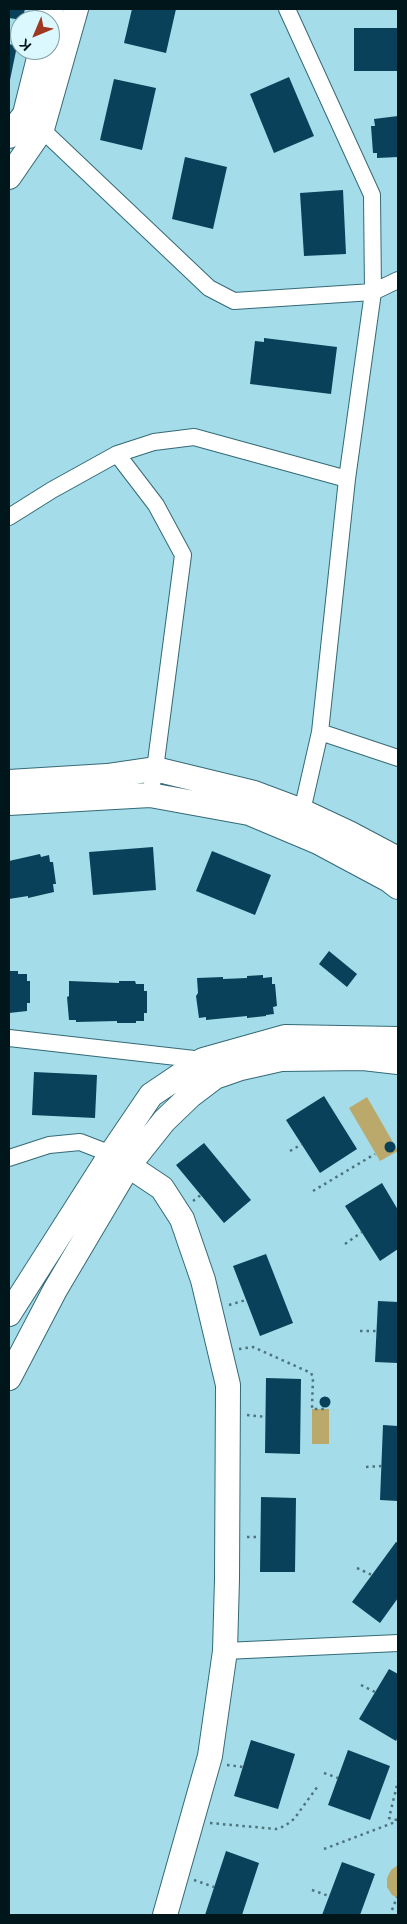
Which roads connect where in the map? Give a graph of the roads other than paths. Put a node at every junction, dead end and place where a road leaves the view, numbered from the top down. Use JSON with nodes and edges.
{"nodes":[{"id":1,"x":76,"y":9,"type":"edge"},
{"id":2,"x":287,"y":9,"type":"edge"},
{"id":3,"x":40,"y":60,"type":"edge"},
{"id":4,"x":34,"y":121,"type":"junction"},
{"id":5,"x":9,"y":136,"type":"edge"},
{"id":6,"x":9,"y":177,"type":"edge"},
{"id":7,"x":398,"y":280,"type":"edge"},
{"id":8,"x":373,"y":292,"type":"junction"},
{"id":9,"x":116,"y":454,"type":"junction"},
{"id":10,"x":347,"y":479,"type":"junction"},
{"id":11,"x":9,"y":517,"type":"edge"},
{"id":12,"x":320,"y":732,"type":"junction"},
{"id":13,"x":398,"y":758,"type":"edge"},
{"id":14,"x":155,"y":769,"type":"junction"},
{"id":15,"x":9,"y":782,"type":"edge"},
{"id":16,"x":150,"y":795,"type":"junction"},
{"id":17,"x":9,"y":803,"type":"edge"},
{"id":18,"x":302,"y":811,"type":"junction"},
{"id":19,"x":398,"y":858,"type":"edge"},
{"id":20,"x":398,"y":887,"type":"edge"},
{"id":21,"x":9,"y":1038,"type":"edge"},
{"id":22,"x":398,"y":1039,"type":"edge"},
{"id":23,"x":203,"y":1060,"type":"junction"},
{"id":24,"x":398,"y":1062,"type":"edge"},
{"id":25,"x":9,"y":1158,"type":"edge"},
{"id":26,"x":120,"y":1160,"type":"junction"},
{"id":27,"x":9,"y":1314,"type":"edge"},
{"id":28,"x":9,"y":1378,"type":"edge"},
{"id":29,"x":398,"y":1642,"type":"edge"},
{"id":30,"x":224,"y":1651,"type":"junction"},
{"id":31,"x":165,"y":1915,"type":"edge"}],
"edges":[{"from":1,"to":4,"type":"main road"},
{"from":2,"to":8,"type":"street"},
{"from":3,"to":4,"type":"main road"},
{"from":4,"to":5,"type":"main road"},
{"from":4,"to":6,"type":"main road"},
{"from":4,"to":8,"type":"street"},
{"from":7,"to":8,"type":"street"},
{"from":8,"to":10,"type":"street"},
{"from":9,"to":10,"type":"street"},
{"from":9,"to":11,"type":"street"},
{"from":9,"to":14,"type":"street"},
{"from":10,"to":12,"type":"street"},
{"from":12,"to":13,"type":"street"},
{"from":12,"to":18,"type":"street"},
{"from":14,"to":15,"type":"main road"},
{"from":14,"to":16,"type":"street"},
{"from":14,"to":18,"type":"main road"},
{"from":16,"to":17,"type":"main road"},
{"from":16,"to":20,"type":"main road"},
{"from":18,"to":19,"type":"main road"},
{"from":21,"to":23,"type":"street"},
{"from":22,"to":23,"type":"main road"},
{"from":23,"to":26,"type":"main road"},
{"from":24,"to":26,"type":"main road"},
{"from":25,"to":26,"type":"street"},
{"from":26,"to":27,"type":"main road"},
{"from":26,"to":28,"type":"main road"},
{"from":26,"to":30,"type":"main road"},
{"from":29,"to":30,"type":"street"},
{"from":30,"to":31,"type":"main road"}]}
